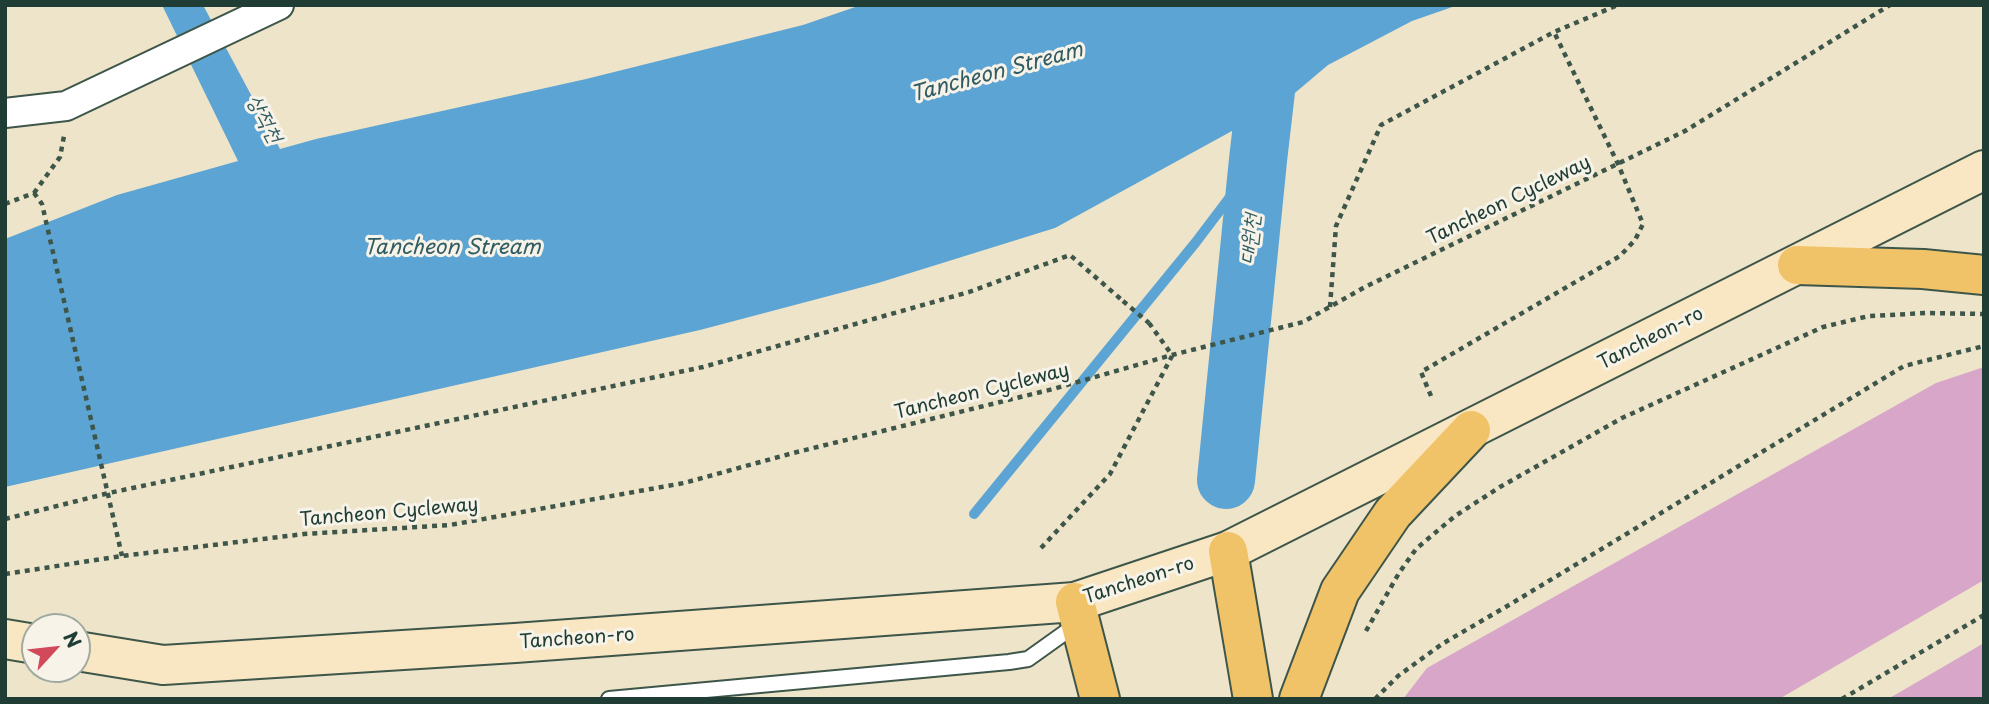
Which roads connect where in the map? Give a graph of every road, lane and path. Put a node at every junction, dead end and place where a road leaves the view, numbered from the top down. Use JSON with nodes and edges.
{"nodes":[{"id":1,"x":279,"y":5,"type":"edge"},
{"id":2,"x":1618,"y":5,"type":"edge"},
{"id":3,"x":1890,"y":5,"type":"edge"},
{"id":4,"x":1554,"y":32,"type":"junction"},
{"id":5,"x":66,"y":106,"type":"junction"},
{"id":6,"x":5,"y":113,"type":"edge"},
{"id":7,"x":1618,"y":164,"type":"junction"},
{"id":8,"x":1984,"y":170,"type":"edge"},
{"id":9,"x":34,"y":193,"type":"junction"},
{"id":10,"x":5,"y":204,"type":"edge"},
{"id":11,"x":1797,"y":265,"type":"junction"},
{"id":12,"x":1984,"y":275,"type":"edge"},
{"id":13,"x":1329,"y":307,"type":"junction"},
{"id":14,"x":1984,"y":314,"type":"edge"},
{"id":15,"x":1984,"y":346,"type":"edge"},
{"id":16,"x":1172,"y":355,"type":"junction"},
{"id":17,"x":1431,"y":396,"type":"dead end"},
{"id":18,"x":1471,"y":430,"type":"junction"},
{"id":19,"x":109,"y":493,"type":"junction"},
{"id":20,"x":5,"y":519,"type":"edge"},
{"id":21,"x":1041,"y":548,"type":"dead end"},
{"id":22,"x":1228,"y":551,"type":"junction"},
{"id":23,"x":122,"y":556,"type":"junction"},
{"id":24,"x":5,"y":574,"type":"edge"},
{"id":25,"x":1078,"y":612,"type":"junction"},
{"id":26,"x":1984,"y":615,"type":"edge"},
{"id":27,"x":1364,"y":634,"type":"dead end"},
{"id":28,"x":91,"y":653,"type":"edge"},
{"id":29,"x":609,"y":699,"type":"edge"},
{"id":30,"x":1100,"y":699,"type":"edge"},
{"id":31,"x":1253,"y":699,"type":"edge"},
{"id":32,"x":1299,"y":699,"type":"edge"},
{"id":33,"x":1374,"y":699,"type":"edge"},
{"id":34,"x":1842,"y":699,"type":"edge"}],
"edges":[{"from":1,"to":5,"type":"street"},
{"from":2,"to":4,"type":"path"},
{"from":3,"to":7,"type":"path","name":"Tancheon Cycleway"},
{"from":4,"to":7,"type":"path"},
{"from":4,"to":13,"type":"path"},
{"from":5,"to":6,"type":"street"},
{"from":5,"to":9,"type":"path"},
{"from":7,"to":13,"type":"path","name":"Tancheon Cycleway"},
{"from":7,"to":17,"type":"path"},
{"from":8,"to":11,"type":"main road","name":"Tancheon-ro"},
{"from":9,"to":10,"type":"path"},
{"from":9,"to":19,"type":"path"},
{"from":11,"to":12,"type":"main road"},
{"from":11,"to":18,"type":"main road","name":"Tancheon-ro"},
{"from":13,"to":16,"type":"path","name":"Tancheon Cycleway"},
{"from":14,"to":27,"type":"path"},
{"from":15,"to":33,"type":"path"},
{"from":16,"to":19,"type":"path","bridge":true},
{"from":16,"to":21,"type":"path"},
{"from":16,"to":23,"type":"path","name":"Tancheon Cycleway"},
{"from":18,"to":22,"type":"main road","name":"Tancheon-ro"},
{"from":18,"to":32,"type":"main road"},
{"from":19,"to":20,"type":"path"},
{"from":19,"to":23,"type":"path"},
{"from":22,"to":25,"type":"main road","name":"Tancheon-ro"},
{"from":22,"to":31,"type":"main road"},
{"from":23,"to":24,"type":"path","name":"Tancheon Cycleway"},
{"from":25,"to":28,"type":"main road","name":"Tancheon-ro"},
{"from":25,"to":29,"type":"lane"},
{"from":25,"to":30,"type":"main road"},
{"from":26,"to":34,"type":"path"}]}
